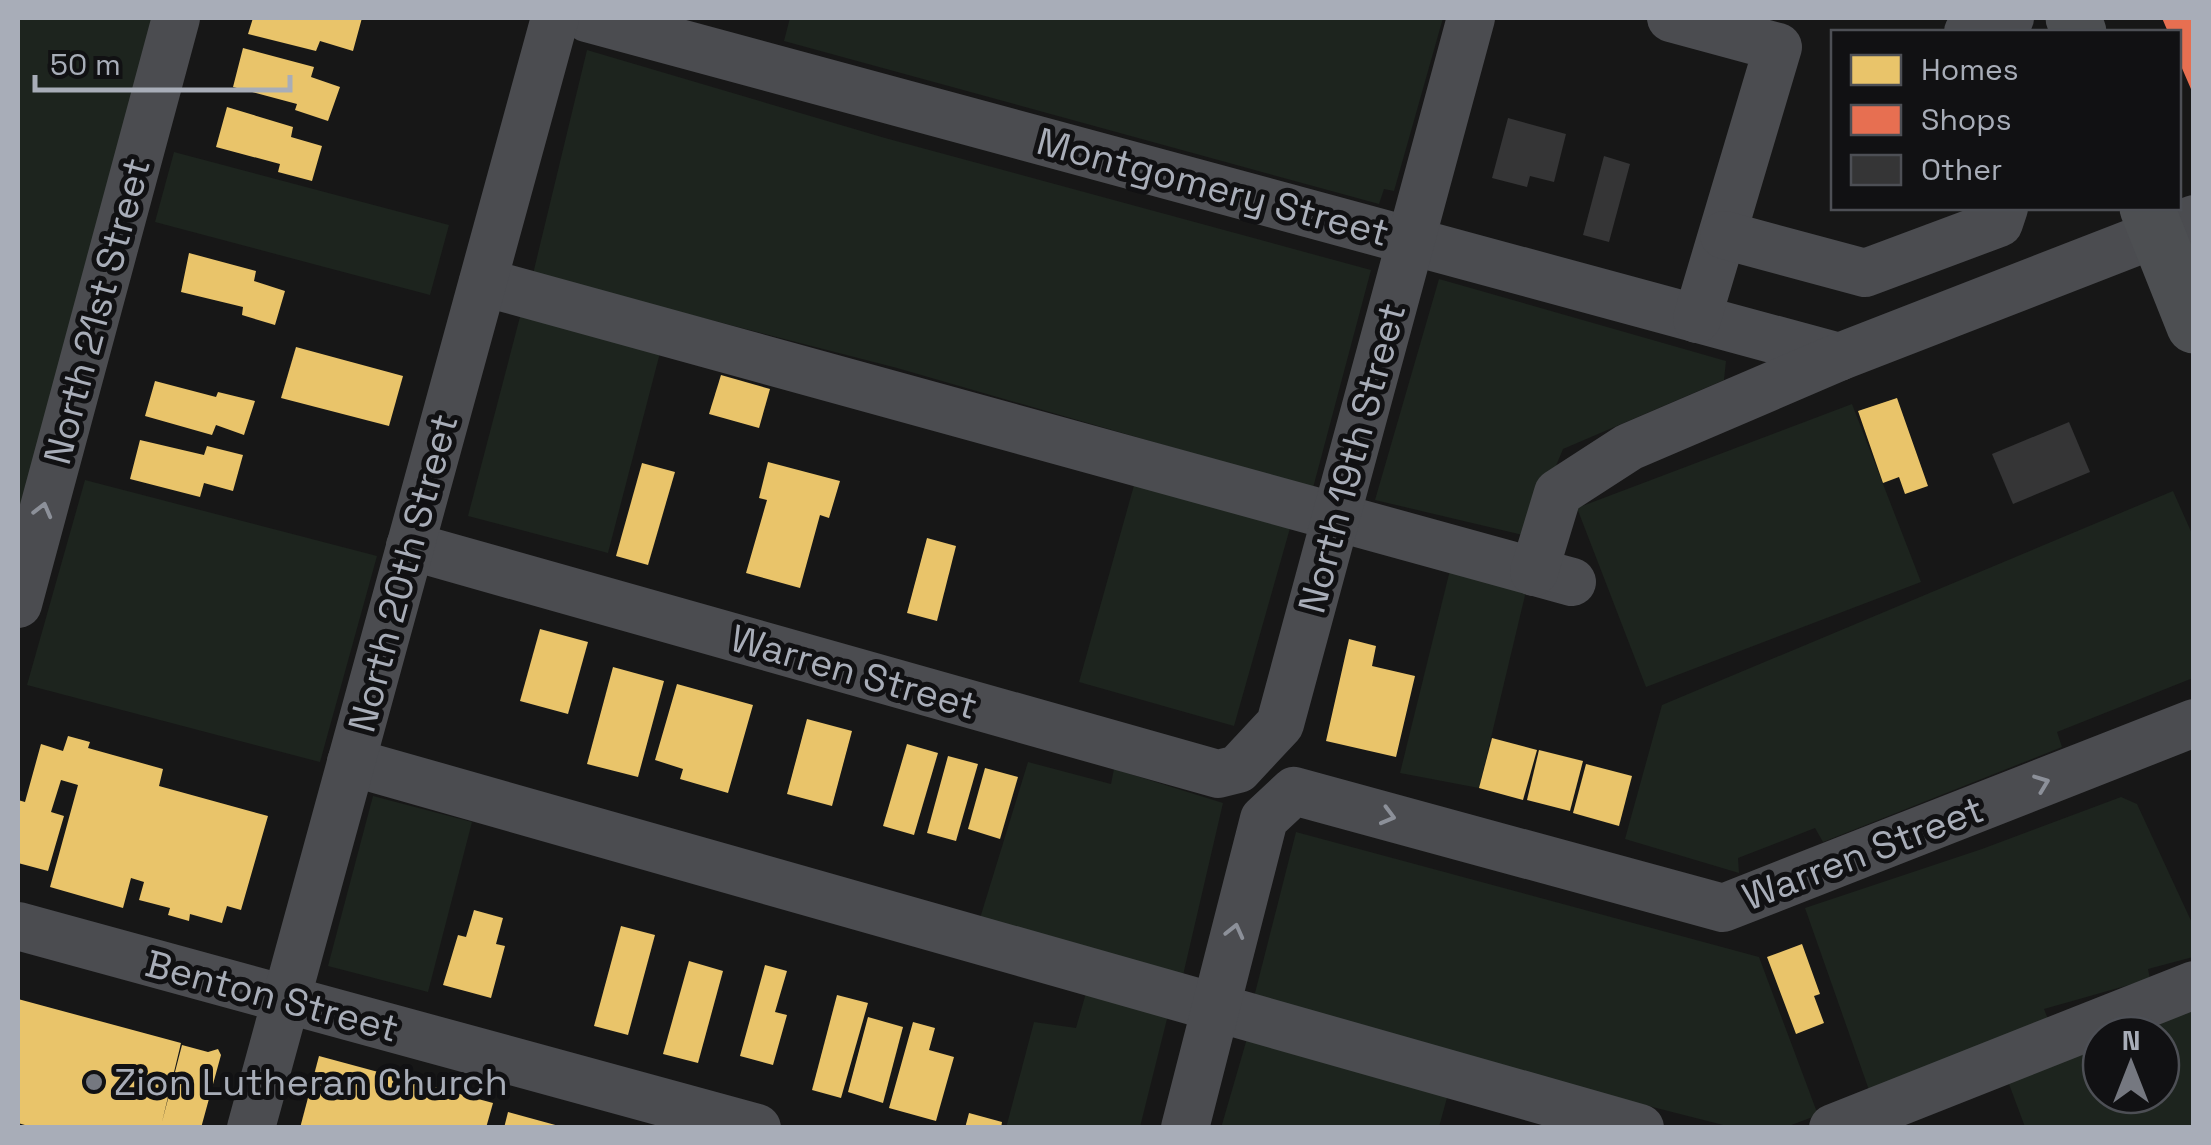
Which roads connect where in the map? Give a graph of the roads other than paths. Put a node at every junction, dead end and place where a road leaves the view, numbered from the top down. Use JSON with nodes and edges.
{"nodes":[{"id":1,"x":176,"y":18,"type":"edge"},
{"id":2,"x":555,"y":18,"type":"edge"},
{"id":3,"x":586,"y":18,"type":"edge"},
{"id":4,"x":1471,"y":18,"type":"edge"},
{"id":5,"x":1671,"y":18,"type":"edge"},
{"id":6,"x":2010,"y":18,"type":"edge"},
{"id":7,"x":1974,"y":30,"type":"edge"},
{"id":8,"x":1772,"y":31,"type":"edge"},
{"id":9,"x":2003,"y":210,"type":"edge"},
{"id":10,"x":2166,"y":220,"type":"edge"},
{"id":11,"x":1724,"y":235,"type":"junction"},
{"id":12,"x":1410,"y":241,"type":"junction"},
{"id":13,"x":483,"y":282,"type":"junction"},
{"id":14,"x":1697,"y":319,"type":"junction"},
{"id":15,"x":2194,"y":326,"type":"edge"},
{"id":16,"x":1839,"y":357,"type":"junction"},
{"id":17,"x":1336,"y":517,"type":"junction"},
{"id":18,"x":410,"y":546,"type":"junction"},
{"id":19,"x":18,"y":604,"type":"edge"},
{"id":20,"x":1280,"y":724,"type":"joint"},
{"id":21,"x":2194,"y":724,"type":"edge"},
{"id":22,"x":352,"y":762,"type":"junction"},
{"id":23,"x":18,"y":926,"type":"edge"},
{"id":24,"x":2194,"y":985,"type":"edge"},
{"id":25,"x":287,"y":1000,"type":"junction"},
{"id":26,"x":1216,"y":1007,"type":"junction"},
{"id":27,"x":251,"y":1128,"type":"edge"},
{"id":28,"x":757,"y":1128,"type":"edge"},
{"id":29,"x":1185,"y":1128,"type":"edge"},
{"id":30,"x":1640,"y":1128,"type":"edge"},
{"id":31,"x":1832,"y":1128,"type":"edge"}],
"edges":[{"from":19,"to":1,"type":"street","name":"North 21st Street","one_way":true},
{"from":2,"to":13,"type":"street","name":"North 20th Street"},
{"from":3,"to":12,"type":"street","name":"Montgomery Street"},
{"from":4,"to":12,"type":"street","name":"North 19th Street"},
{"from":5,"to":8,"type":"street"},
{"from":6,"to":7,"type":"street"},
{"from":8,"to":11,"type":"street"},
{"from":9,"to":11,"type":"street"},
{"from":10,"to":15,"type":"main road"},
{"from":10,"to":16,"type":"street"},
{"from":11,"to":14,"type":"street"},
{"from":12,"to":14,"type":"street","name":"Montgomery Street"},
{"from":12,"to":17,"type":"street","name":"North 19th Street"},
{"from":13,"to":17,"type":"street"},
{"from":13,"to":18,"type":"street","name":"North 20th Street"},
{"from":14,"to":16,"type":"street","name":"Montgomery Street"},
{"from":16,"to":17,"type":"street"},
{"from":17,"to":20,"type":"street","name":"North 19th Street"},
{"from":18,"to":20,"type":"street","name":"Warren Street"},
{"from":18,"to":22,"type":"street","name":"North 20th Street"},
{"from":26,"to":21,"type":"street","name":"Warren Street","one_way":true},
{"from":22,"to":25,"type":"street","name":"North 20th Street"},
{"from":22,"to":26,"type":"street"},
{"from":23,"to":25,"type":"street","name":"Benton Street"},
{"from":24,"to":31,"type":"street"},
{"from":25,"to":27,"type":"street","name":"North 20th Street"},
{"from":25,"to":28,"type":"street","name":"Benton Street"},
{"from":26,"to":29,"type":"street"},
{"from":26,"to":30,"type":"street"}]}
